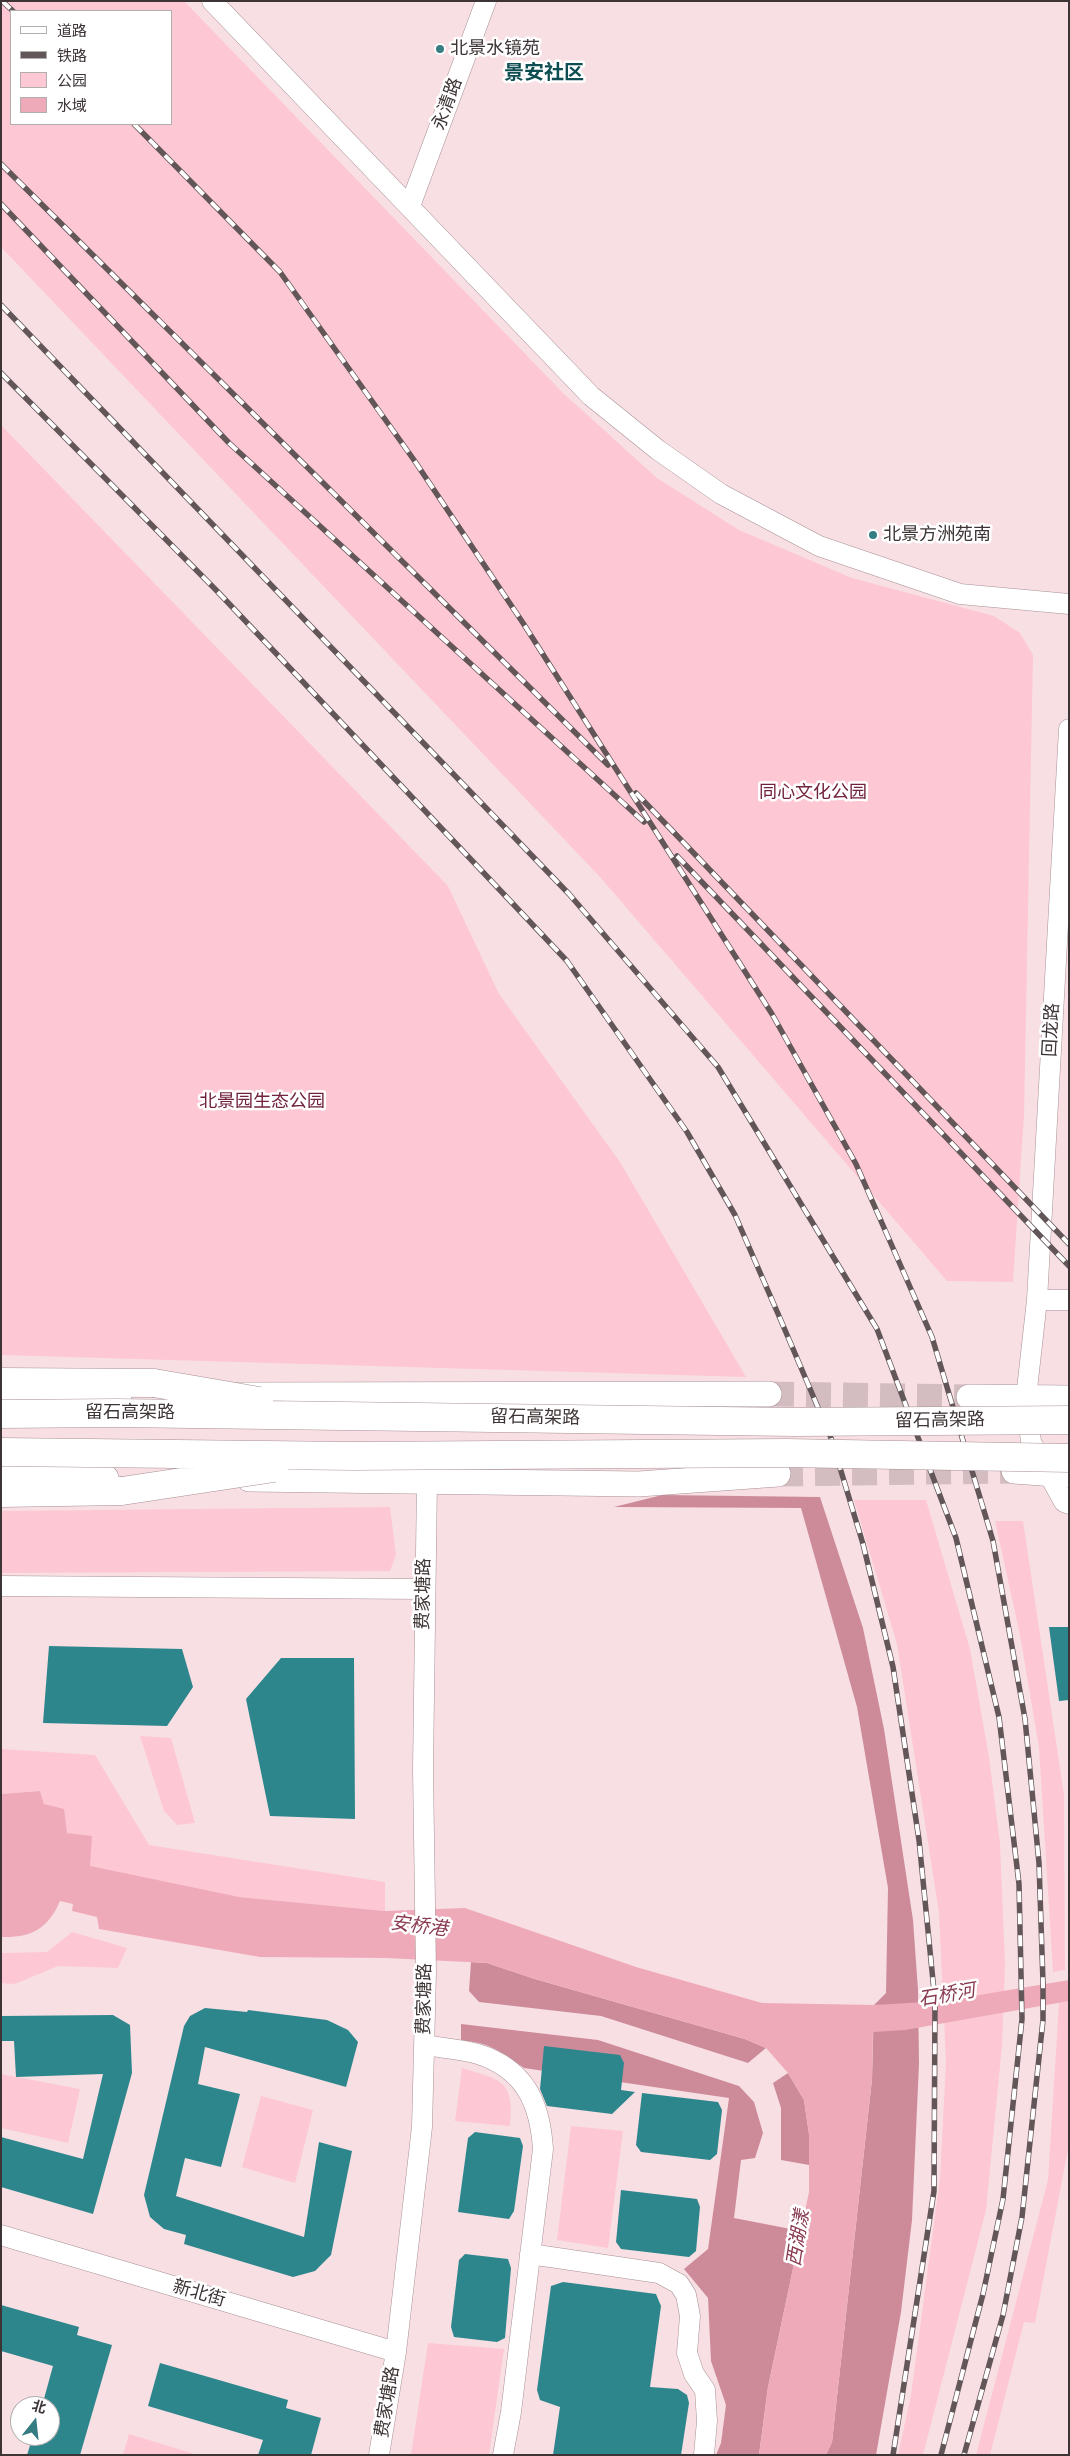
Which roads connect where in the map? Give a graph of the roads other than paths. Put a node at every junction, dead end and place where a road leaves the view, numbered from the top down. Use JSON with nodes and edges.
{"nodes":[{"id":1,"x":212,"y":1,"type":"edge"},
{"id":2,"x":486,"y":1,"type":"edge"},
{"id":3,"x":410,"y":206,"type":"junction"},
{"id":4,"x":1069,"y":604,"type":"edge"},
{"id":5,"x":1069,"y":728,"type":"edge"},
{"id":6,"x":1037,"y":1300,"type":"junction"},
{"id":7,"x":1069,"y":1300,"type":"edge"},
{"id":8,"x":1,"y":1382,"type":"edge"},
{"id":9,"x":769,"y":1394,"type":"tunnel mouth"},
{"id":10,"x":1,"y":1397,"type":"edge"},
{"id":11,"x":969,"y":1397,"type":"tunnel mouth"},
{"id":12,"x":1026,"y":1398,"type":"junction"},
{"id":13,"x":1069,"y":1398,"type":"edge"},
{"id":14,"x":1,"y":1414,"type":"edge"},
{"id":15,"x":347,"y":1415,"type":"junction"},
{"id":16,"x":1069,"y":1420,"type":"edge"},
{"id":17,"x":1,"y":1452,"type":"edge"},
{"id":18,"x":353,"y":1456,"type":"junction"},
{"id":19,"x":1062,"y":1469,"type":"edge"},
{"id":20,"x":1014,"y":1471,"type":"tunnel mouth"},
{"id":21,"x":778,"y":1474,"type":"tunnel mouth"},
{"id":22,"x":1,"y":1478,"type":"edge"},
{"id":23,"x":427,"y":1481,"type":"junction"},
{"id":24,"x":1,"y":1493,"type":"edge"},
{"id":25,"x":1069,"y":1504,"type":"edge"},
{"id":26,"x":1,"y":1586,"type":"edge"},
{"id":27,"x":424,"y":1589,"type":"junction"},
{"id":28,"x":424,"y":2045,"type":"junction"},
{"id":29,"x":1,"y":2235,"type":"edge"},
{"id":30,"x":530,"y":2254,"type":"junction"},
{"id":31,"x":396,"y":2352,"type":"junction"},
{"id":32,"x":379,"y":2455,"type":"edge"},
{"id":33,"x":504,"y":2455,"type":"edge"},
{"id":34,"x":704,"y":2455,"type":"edge"}],
"edges":[{"from":1,"to":3,"type":"street"},
{"from":2,"to":3,"type":"street","name":"永清路"},
{"from":3,"to":4,"type":"street"},
{"from":5,"to":6,"type":"street","name":"回龙路"},
{"from":6,"to":7,"type":"street"},
{"from":6,"to":12,"type":"street","name":"回龙路"},
{"from":8,"to":15,"type":"highway","bridge":true},
{"from":9,"to":10,"type":"main road"},
{"from":11,"to":12,"type":"main road"},
{"from":12,"to":13,"type":"main road"},
{"from":12,"to":19,"type":"street","name":"回龙路"},
{"from":14,"to":15,"type":"highway","name":"留石高架路","bridge":true},
{"from":15,"to":16,"type":"highway","name":"留石高架路","bridge":true},
{"from":17,"to":18,"type":"highway","name":"留石高架路","bridge":true},
{"from":18,"to":19,"type":"highway","name":"留石高架路","bridge":true},
{"from":18,"to":24,"type":"highway","bridge":true},
{"from":19,"to":20,"type":"main road"},
{"from":19,"to":25,"type":"street","name":"回龙路"},
{"from":21,"to":23,"type":"main road"},
{"from":22,"to":23,"type":"main road"},
{"from":23,"to":27,"type":"street","name":"费家塘路"},
{"from":26,"to":27,"type":"street"},
{"from":27,"to":28,"type":"street","name":"费家塘路"},
{"from":28,"to":30,"type":"street"},
{"from":28,"to":31,"type":"street","name":"费家塘路"},
{"from":29,"to":31,"type":"street","name":"新北街"},
{"from":30,"to":33,"type":"street"},
{"from":30,"to":34,"type":"street"},
{"from":31,"to":32,"type":"street","name":"费家塘路"}]}
